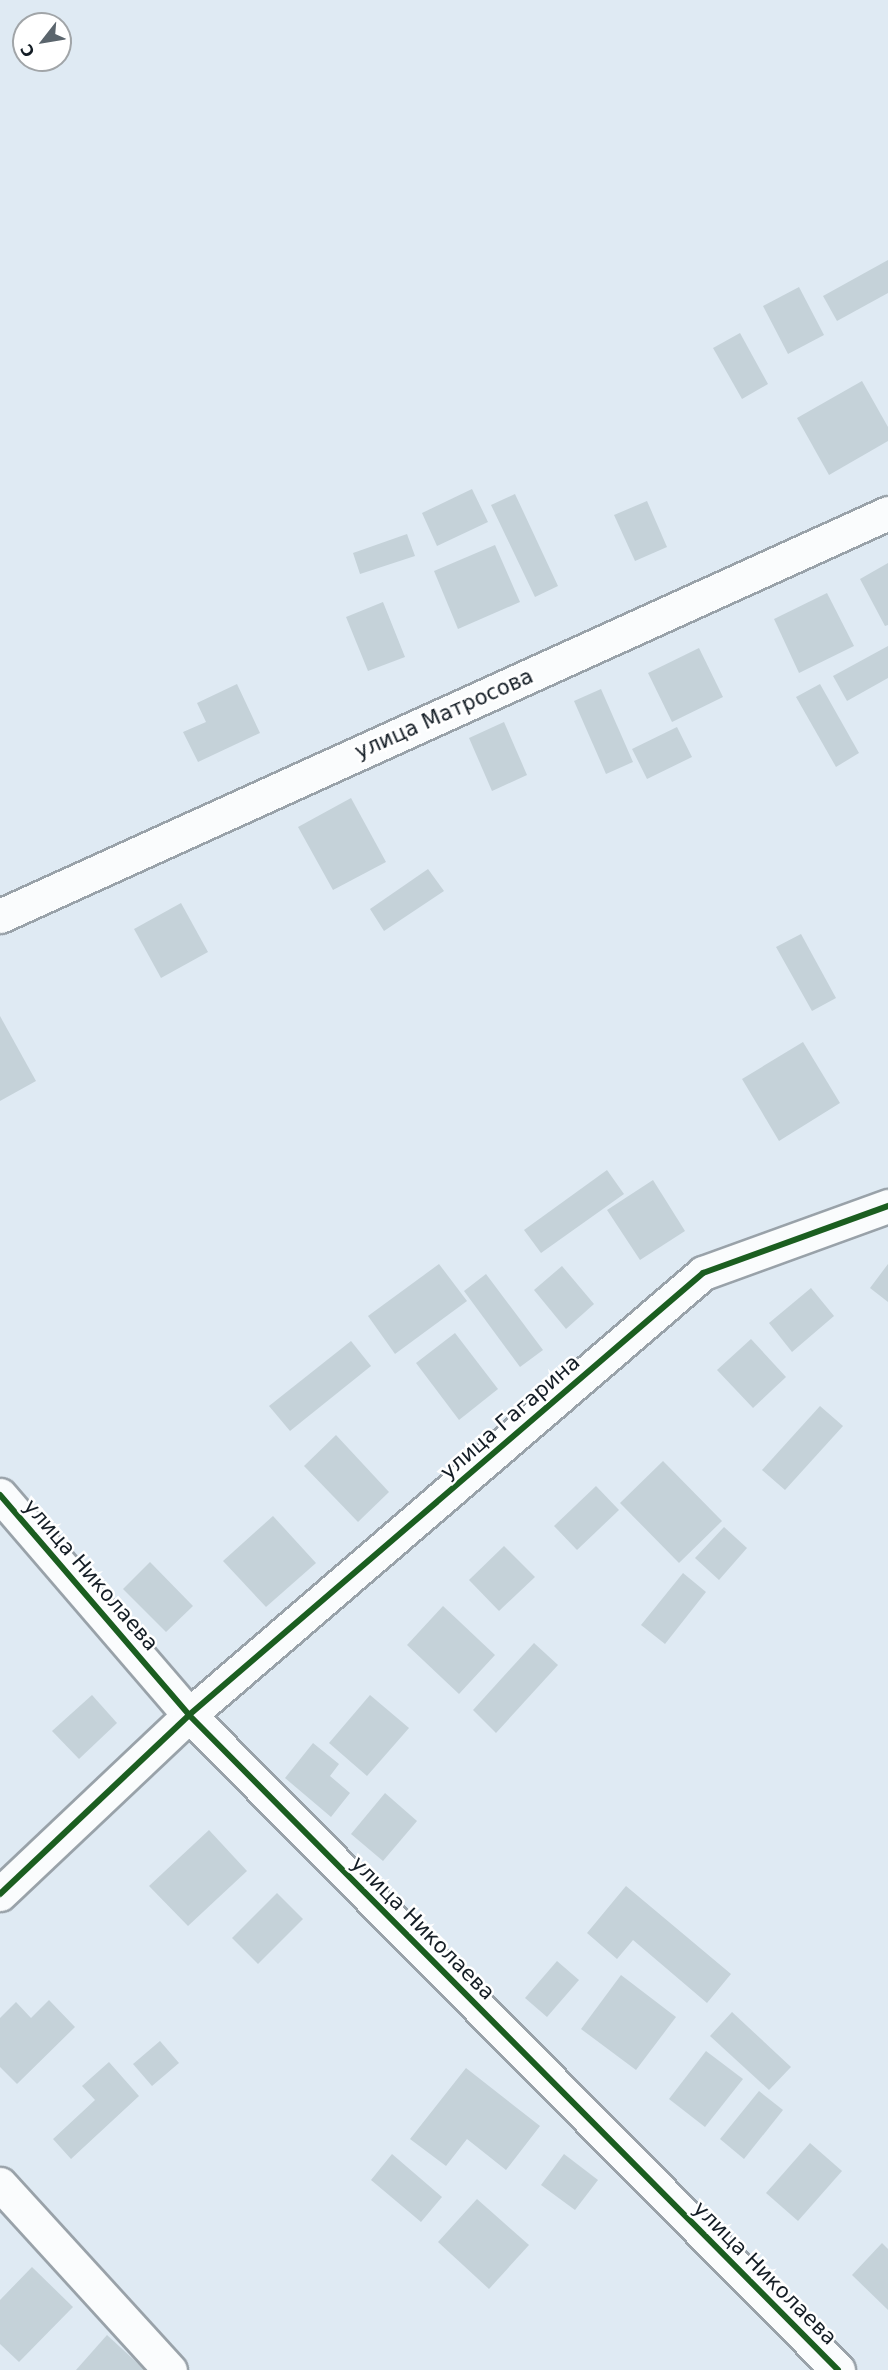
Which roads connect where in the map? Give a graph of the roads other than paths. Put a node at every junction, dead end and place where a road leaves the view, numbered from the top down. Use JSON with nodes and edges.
{"nodes":[{"id":1,"x":888,"y":513,"type":"edge"},
{"id":2,"x":0,"y":916,"type":"edge"},
{"id":3,"x":888,"y":1206,"type":"edge"},
{"id":4,"x":0,"y":1495,"type":"edge"},
{"id":5,"x":189,"y":1715,"type":"junction"},
{"id":6,"x":0,"y":1894,"type":"edge"},
{"id":7,"x":0,"y":2184,"type":"edge"},
{"id":8,"x":170,"y":2370,"type":"edge"},
{"id":9,"x":838,"y":2370,"type":"edge"}],
"edges":[{"from":1,"to":2,"type":"street","name":"улица Матросова"},
{"from":3,"to":5,"type":"street","name":"улица Гагарина"},
{"from":4,"to":5,"type":"street","name":"улица Николаева"},
{"from":5,"to":6,"type":"street","name":"улица Гагарина"},
{"from":5,"to":9,"type":"street","name":"улица Николаева"},
{"from":7,"to":8,"type":"street"}]}
